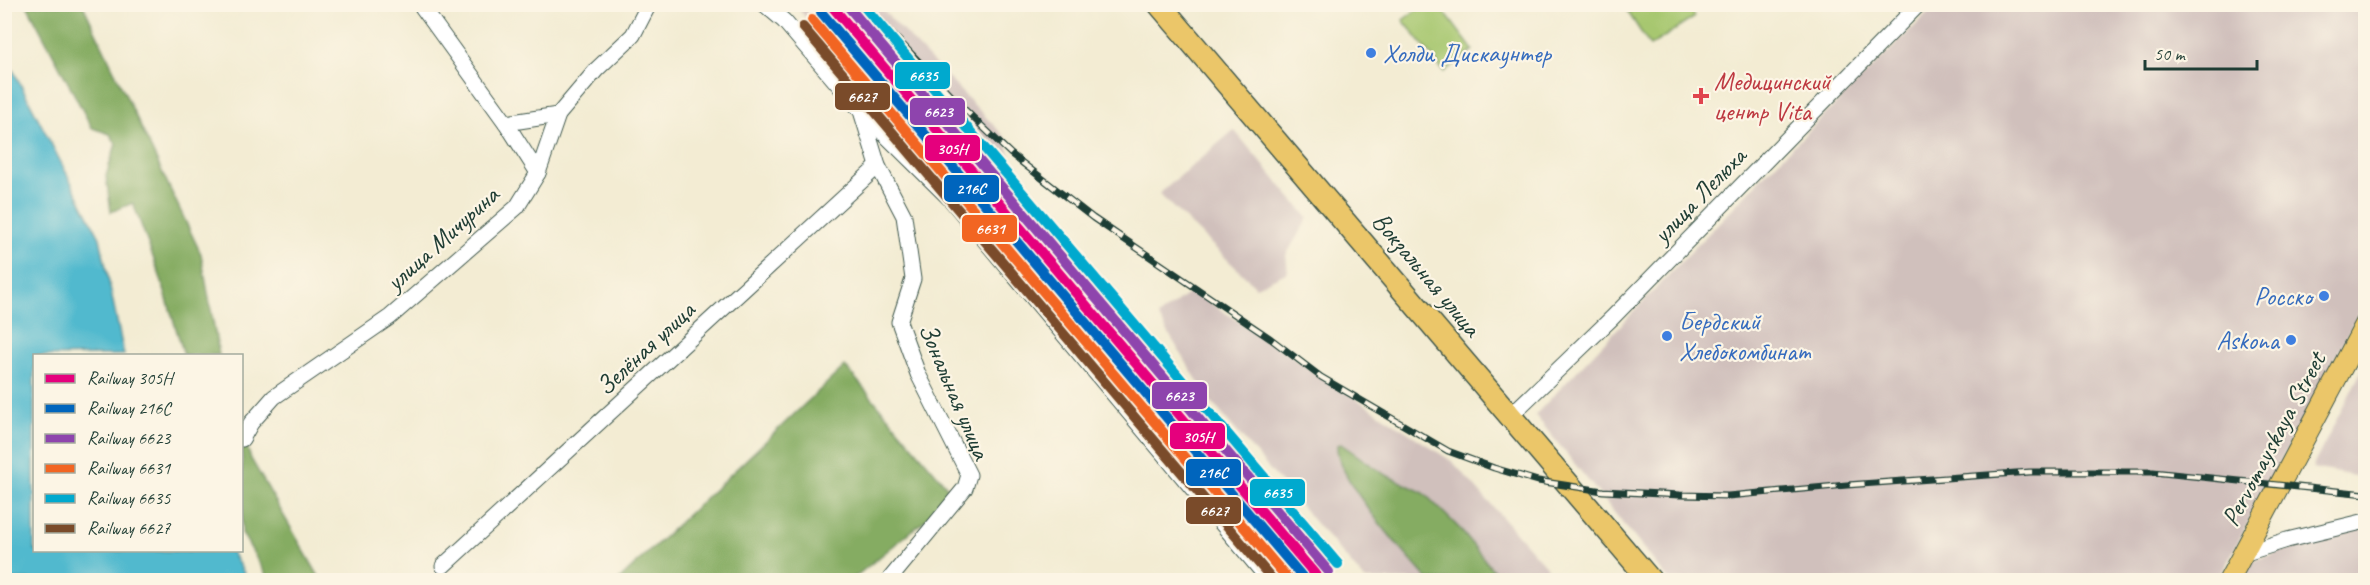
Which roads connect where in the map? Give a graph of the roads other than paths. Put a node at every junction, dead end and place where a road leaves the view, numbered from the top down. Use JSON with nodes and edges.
{"nodes":[{"id":1,"x":420,"y":4,"type":"edge"},
{"id":2,"x":649,"y":4,"type":"edge"},
{"id":3,"x":764,"y":4,"type":"edge"},
{"id":4,"x":1159,"y":4,"type":"edge"},
{"id":5,"x":1919,"y":4,"type":"edge"},
{"id":6,"x":861,"y":111,"type":"junction"},
{"id":7,"x":558,"y":115,"type":"junction"},
{"id":8,"x":506,"y":123,"type":"junction"},
{"id":9,"x":878,"y":166,"type":"junction"},
{"id":10,"x":538,"y":173,"type":"junction"},
{"id":11,"x":2366,"y":323,"type":"edge"},
{"id":12,"x":1510,"y":416,"type":"junction"},
{"id":13,"x":243,"y":438,"type":"edge"},
{"id":14,"x":2366,"y":521,"type":"edge"},
{"id":15,"x":2242,"y":554,"type":"junction"},
{"id":16,"x":443,"y":566,"type":"dead end"},
{"id":17,"x":889,"y":580,"type":"edge"},
{"id":18,"x":1269,"y":580,"type":"edge"},
{"id":19,"x":1650,"y":580,"type":"edge"},
{"id":20,"x":2229,"y":580,"type":"edge"}],
"edges":[{"from":1,"to":8,"type":"street"},
{"from":2,"to":7,"type":"street","name":"улица Мичурина"},
{"from":3,"to":6,"type":"street"},
{"from":4,"to":12,"type":"highway","name":"Вокзальная улица"},
{"from":5,"to":12,"type":"street","name":"улица Лелюха"},
{"from":6,"to":9,"type":"street"},
{"from":6,"to":18,"type":"street"},
{"from":7,"to":8,"type":"street"},
{"from":7,"to":10,"type":"street","name":"улица Мичурина"},
{"from":8,"to":10,"type":"street"},
{"from":9,"to":16,"type":"street","name":"Зелёная улица"},
{"from":9,"to":17,"type":"street","name":"Зональная улица"},
{"from":10,"to":13,"type":"street","name":"улица Мичурина"},
{"from":11,"to":15,"type":"main road","name":"Pervomayskaya Street"},
{"from":12,"to":19,"type":"highway","name":"Вокзальная улица"},
{"from":14,"to":15,"type":"street"},
{"from":15,"to":20,"type":"main road","name":"Pervomayskaya Street"}]}
